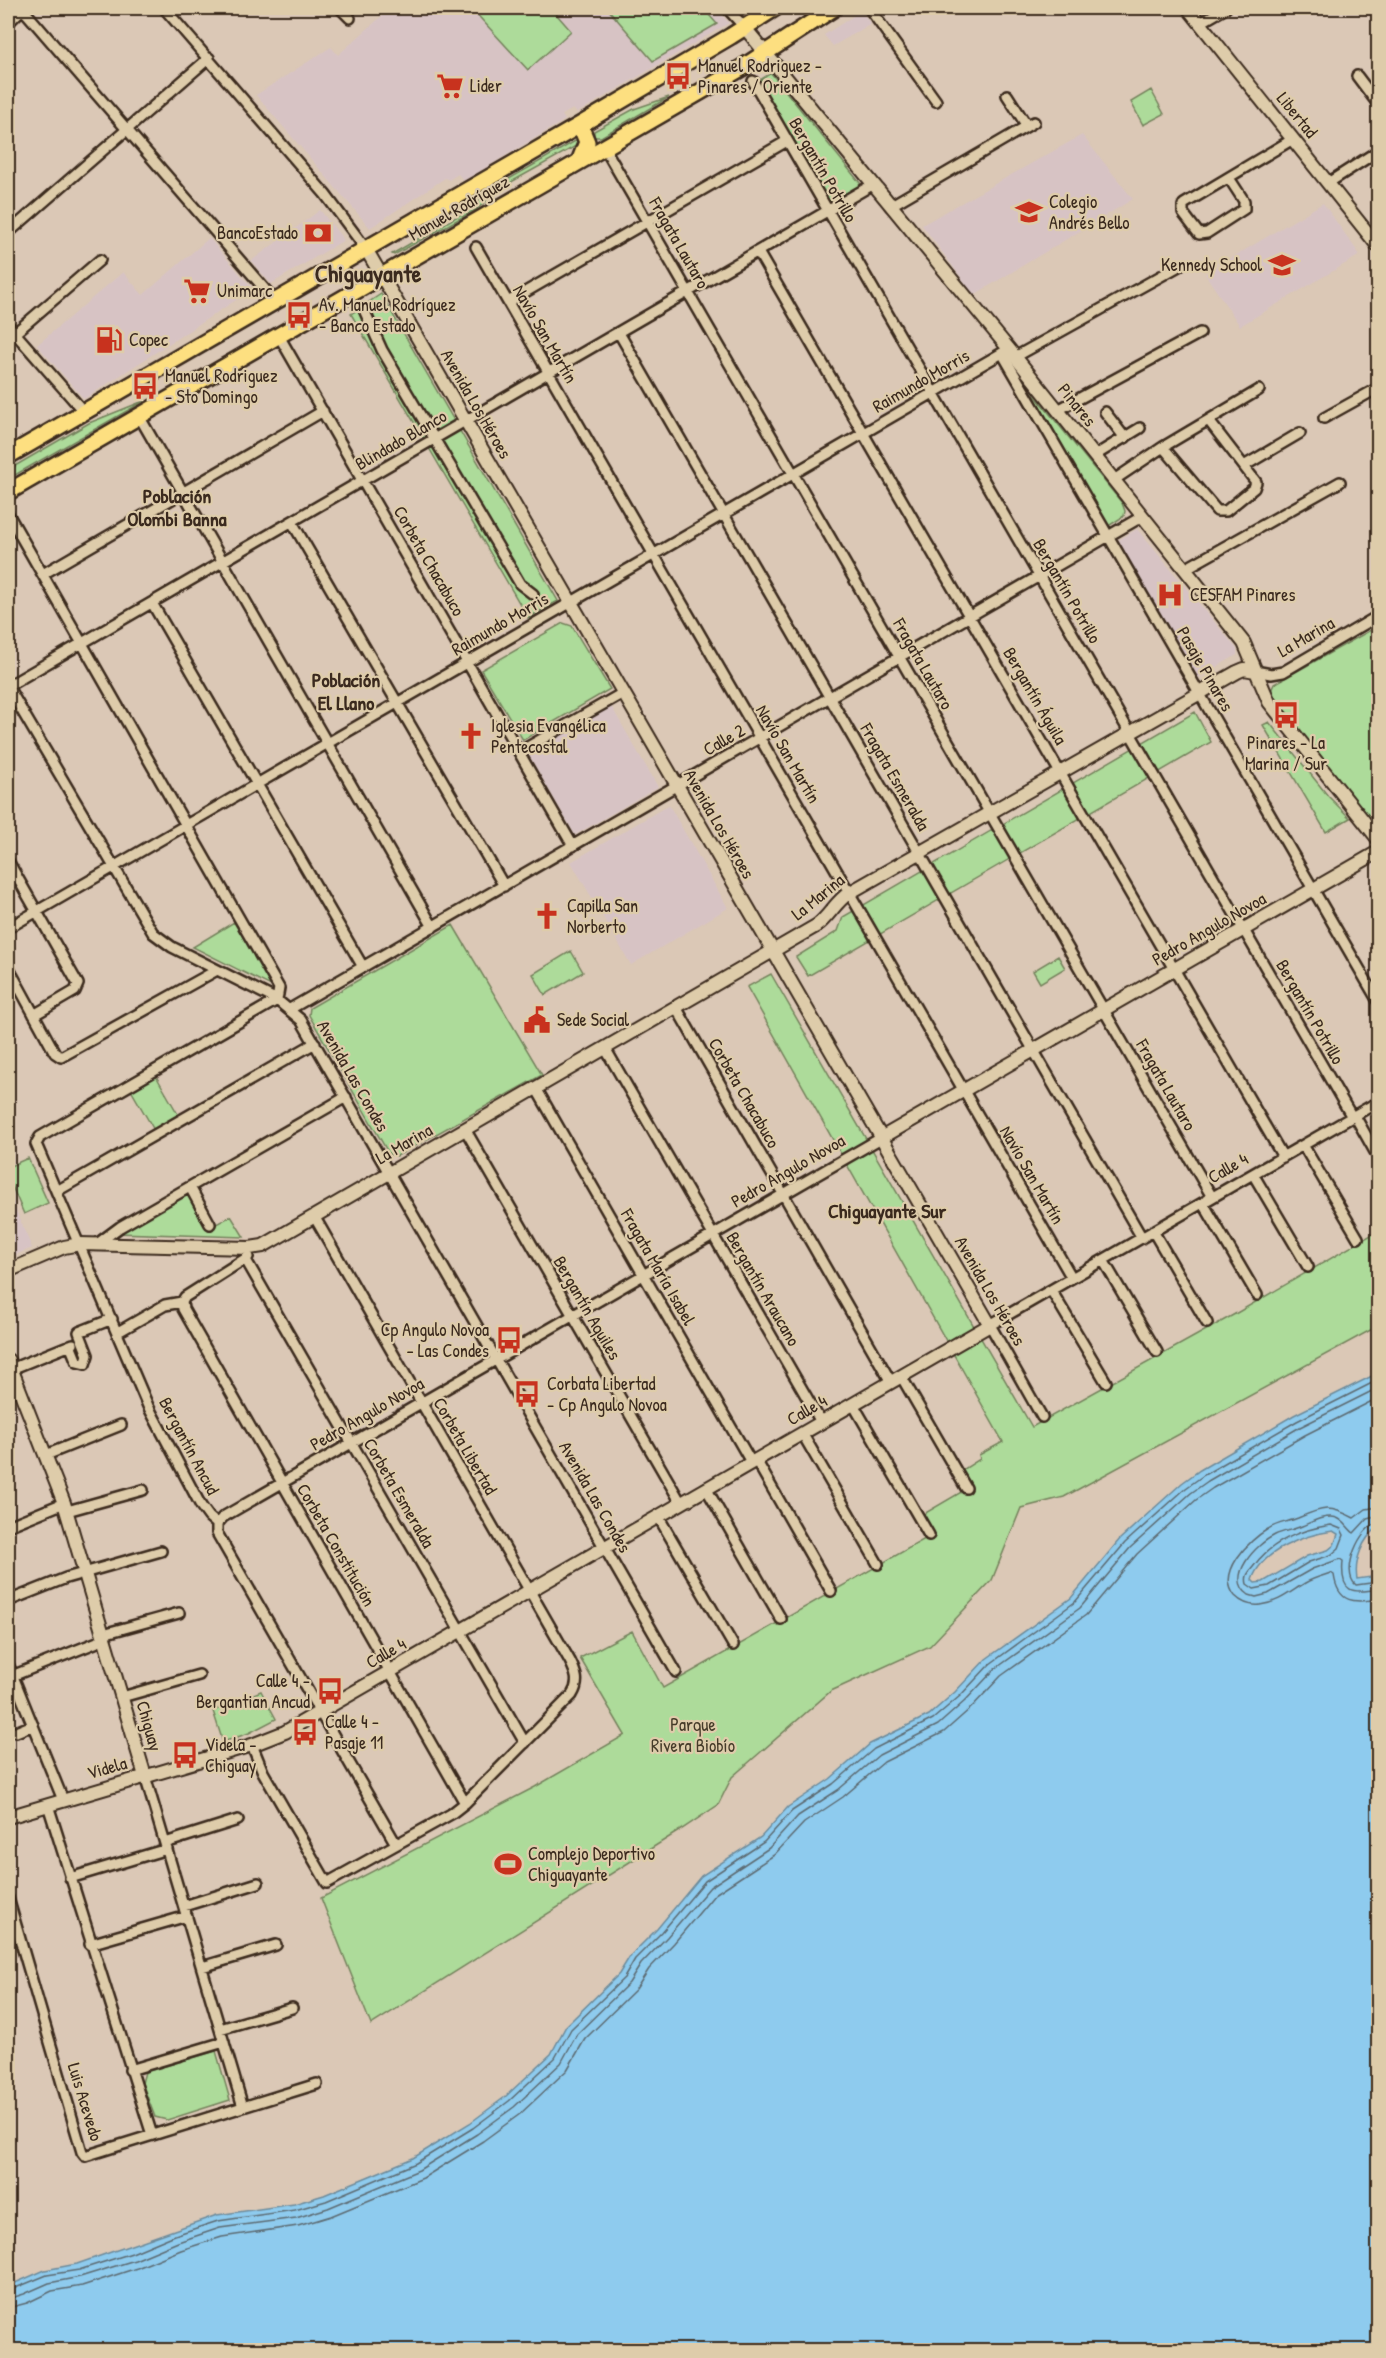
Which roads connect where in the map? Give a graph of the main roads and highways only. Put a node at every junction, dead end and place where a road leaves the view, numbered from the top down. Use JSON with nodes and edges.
{"nodes":[{"id":1,"x":775,"y":8,"type":"edge"},
{"id":2,"x":834,"y":8,"type":"edge"},
{"id":3,"x":580,"y":125,"type":"junction"},
{"id":4,"x":579,"y":162,"type":"junction"},
{"id":5,"x":8,"y":456,"type":"edge"},
{"id":6,"x":8,"y":492,"type":"edge"}],
"edges":[{"from":1,"to":3,"type":"main road","name":"Manuel Rodríguez"},
{"from":2,"to":4,"type":"main road","name":"Manuel Rodríguez"},
{"from":3,"to":4,"type":"main road"},
{"from":3,"to":5,"type":"main road","name":"Manuel Rodríguez"},
{"from":4,"to":6,"type":"main road","name":"Manuel Rodríguez"}]}
